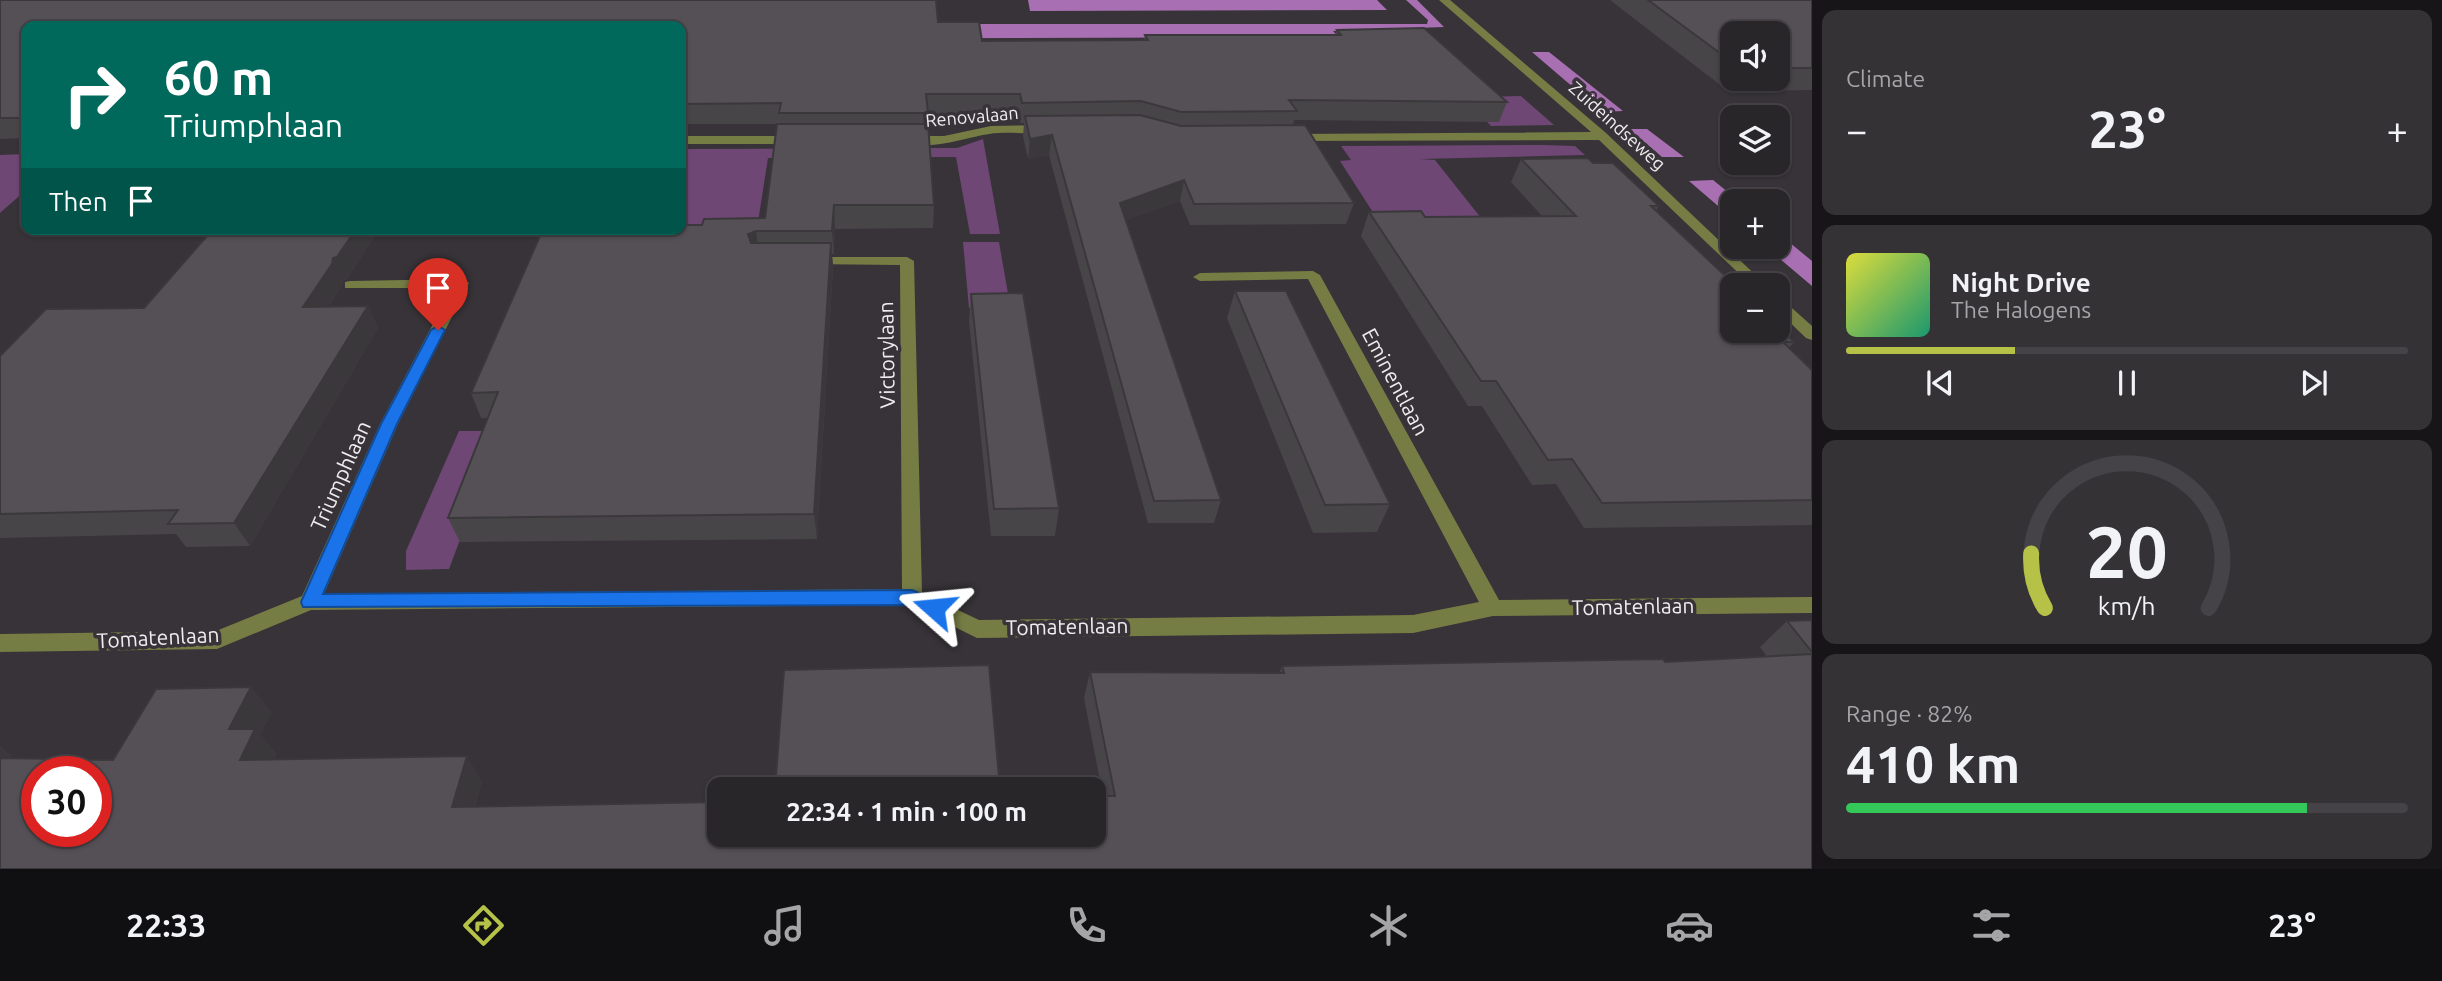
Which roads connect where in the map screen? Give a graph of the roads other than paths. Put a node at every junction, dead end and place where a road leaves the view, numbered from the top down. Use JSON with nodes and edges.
{"nodes":[{"id":1,"x":1444,"y":0,"type":"edge"},
{"id":2,"x":1058,"y":129,"type":"edge"},
{"id":3,"x":1602,"y":136,"type":"junction"},
{"id":4,"x":1280,"y":138,"type":"edge"},
{"id":5,"x":686,"y":140,"type":"edge"},
{"id":6,"x":819,"y":140,"type":"edge"},
{"id":7,"x":888,"y":140,"type":"edge"},
{"id":8,"x":799,"y":261,"type":"edge"},
{"id":9,"x":1746,"y":273,"type":"edge"},
{"id":10,"x":1200,"y":277,"type":"dead end"},
{"id":11,"x":350,"y":285,"type":"dead end"},
{"id":12,"x":1790,"y":314,"type":"edge"},
{"id":13,"x":1812,"y":335,"type":"edge"},
{"id":14,"x":912,"y":597,"type":"junction"},
{"id":15,"x":310,"y":602,"type":"junction"},
{"id":16,"x":1812,"y":605,"type":"edge"},
{"id":17,"x":1493,"y":608,"type":"junction"},
{"id":18,"x":0,"y":643,"type":"edge"}],
"edges":[{"from":1,"to":3,"type":"street","name":"Zuideindseweg"},
{"from":2,"to":7,"type":"street","name":"Renovalaan"},
{"from":3,"to":4,"type":"street"},
{"from":3,"to":9,"type":"street","name":"Zuideindseweg"},
{"from":5,"to":6,"type":"street"},
{"from":8,"to":14,"type":"street","name":"Victorylaan"},
{"from":10,"to":17,"type":"street","name":"Eminentlaan"},
{"from":11,"to":15,"type":"street","name":"Triumphlaan"},
{"from":12,"to":13,"type":"street"},
{"from":14,"to":15,"type":"street","name":"Tomatenlaan"},
{"from":14,"to":17,"type":"street","name":"Tomatenlaan"},
{"from":15,"to":18,"type":"street","name":"Tomatenlaan"},
{"from":16,"to":17,"type":"street","name":"Tomatenlaan"}]}
